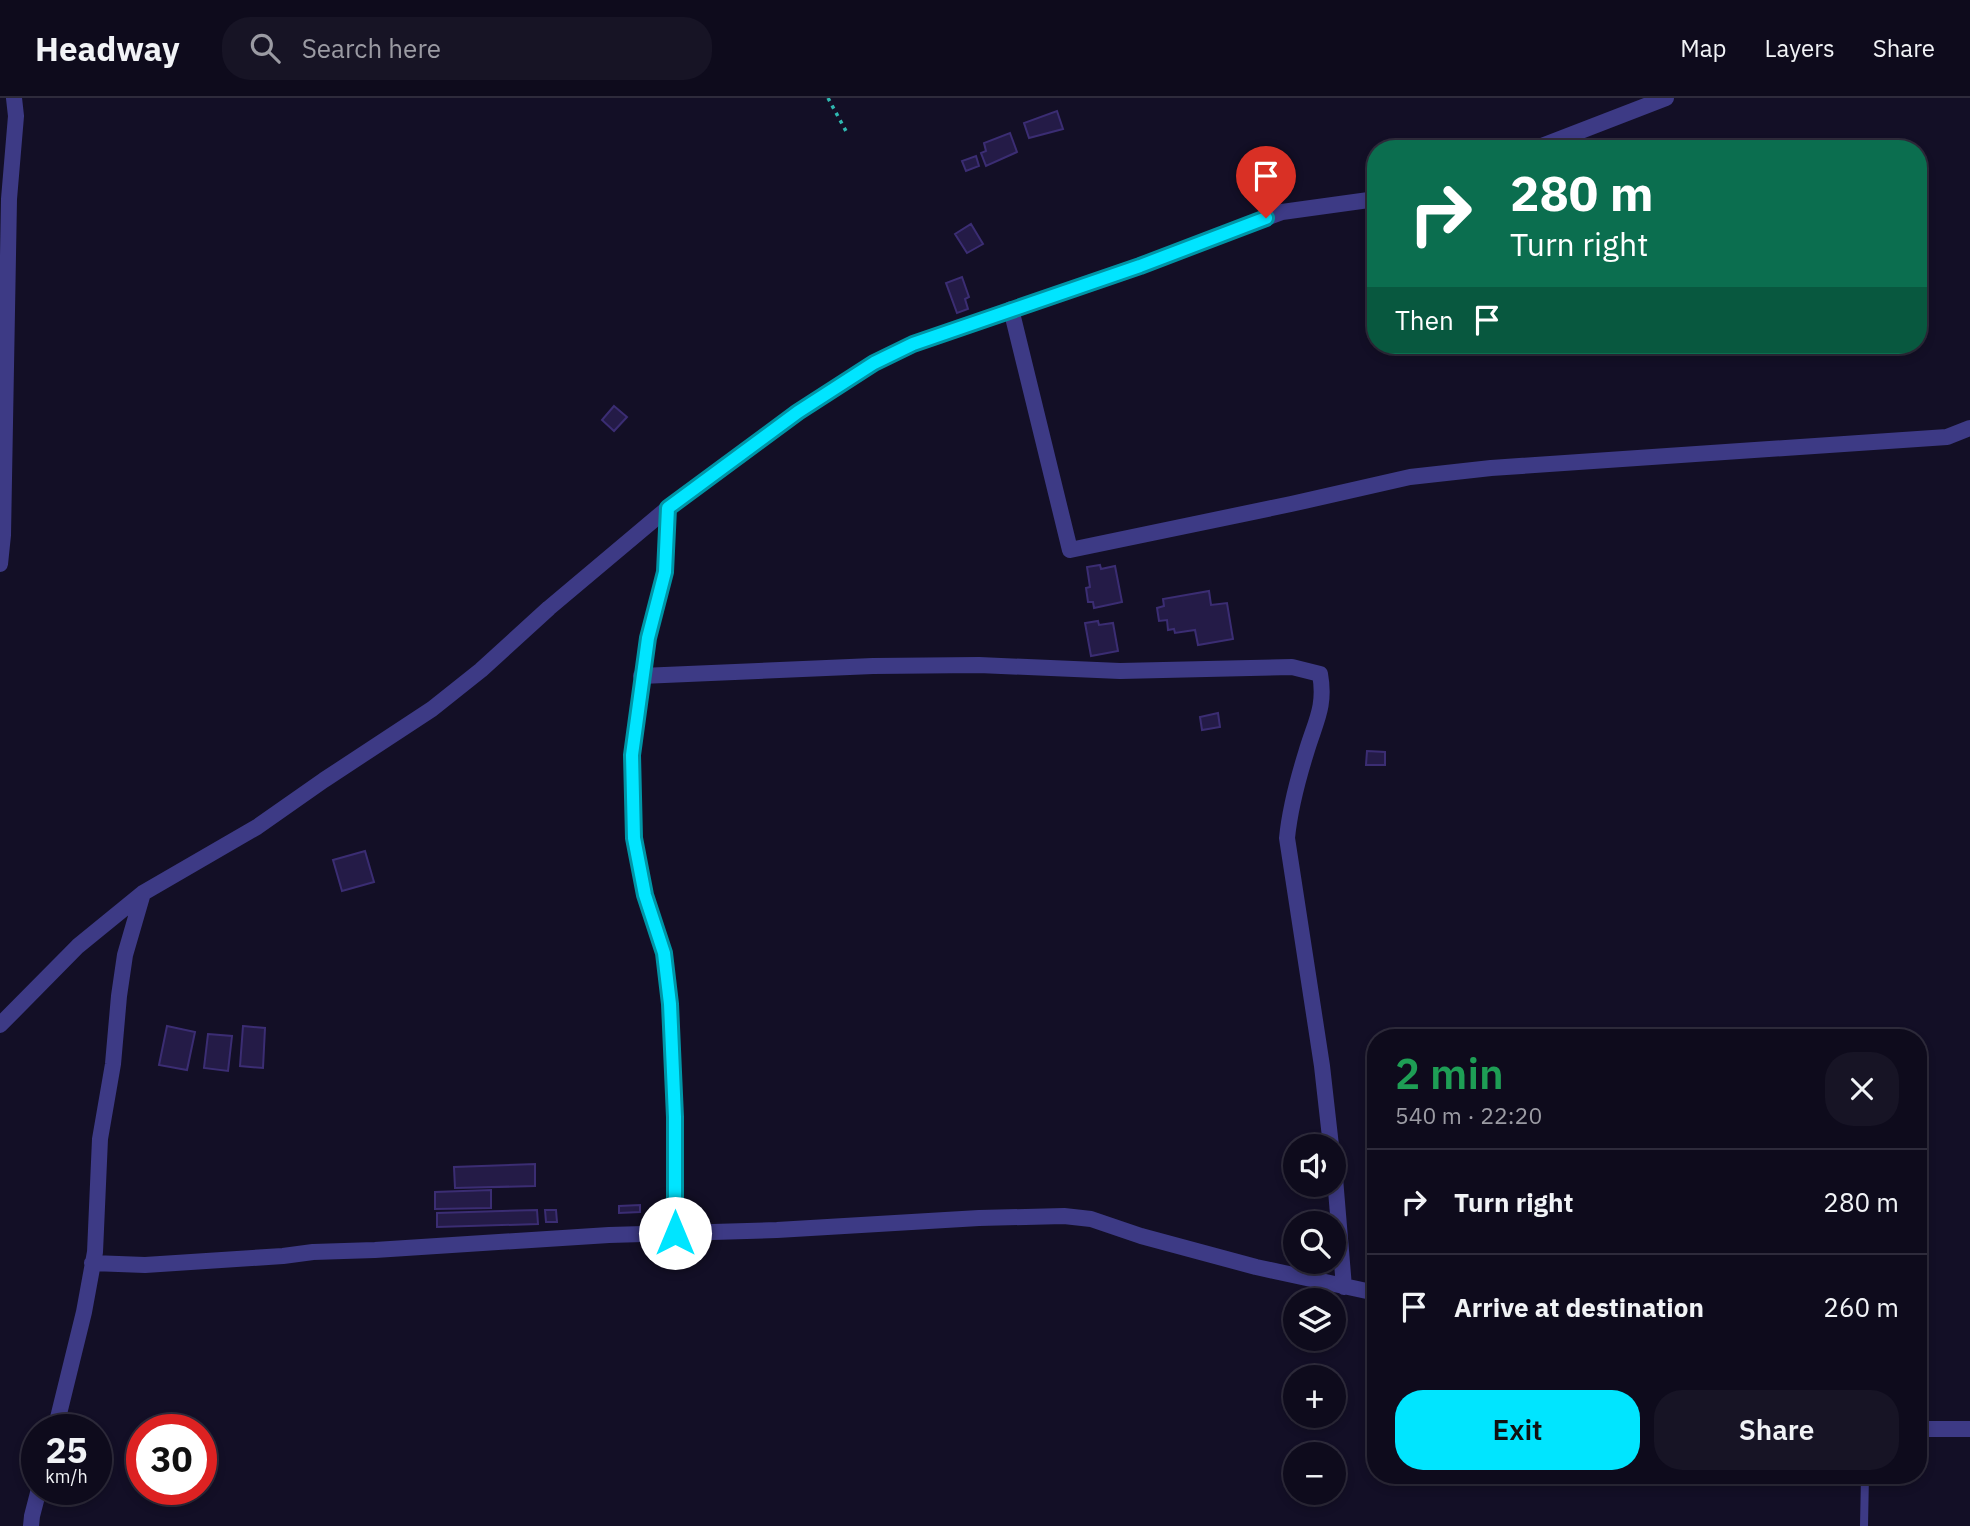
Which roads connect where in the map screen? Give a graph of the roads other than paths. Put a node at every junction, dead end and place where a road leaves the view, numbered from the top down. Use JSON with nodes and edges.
{"nodes":[{"id":1,"x":14,"y":98,"type":"edge"},
{"id":2,"x":1666,"y":98,"type":"edge"},
{"id":3,"x":1557,"y":140,"type":"edge"},
{"id":4,"x":5,"y":199,"type":"edge"},
{"id":5,"x":1367,"y":200,"type":"edge"},
{"id":6,"x":1012,"y":309,"type":"junction"},
{"id":7,"x":1970,"y":428,"type":"edge"},
{"id":8,"x":668,"y":508,"type":"junction"},
{"id":9,"x":0,"y":564,"type":"edge"},
{"id":10,"x":641,"y":676,"type":"junction"},
{"id":11,"x":143,"y":892,"type":"junction"},
{"id":12,"x":0,"y":1025,"type":"edge"},
{"id":13,"x":1330,"y":1134,"type":"edge"},
{"id":14,"x":1337,"y":1197,"type":"edge"},
{"id":15,"x":675,"y":1233,"type":"junction"},
{"id":16,"x":92,"y":1263,"type":"junction"},
{"id":17,"x":1344,"y":1287,"type":"junction"},
{"id":18,"x":1367,"y":1291,"type":"edge"},
{"id":19,"x":59,"y":1414,"type":"edge"},
{"id":20,"x":1927,"y":1429,"type":"edge"},
{"id":21,"x":1970,"y":1429,"type":"edge"},
{"id":22,"x":1865,"y":1484,"type":"edge"},
{"id":23,"x":35,"y":1505,"type":"edge"},
{"id":24,"x":31,"y":1526,"type":"edge"},
{"id":25,"x":1864,"y":1526,"type":"edge"}],
"edges":[{"from":1,"to":4,"type":"street"},
{"from":2,"to":3,"type":"street"},
{"from":4,"to":9,"type":"street"},
{"from":5,"to":6,"type":"street"},
{"from":6,"to":7,"type":"street"},
{"from":6,"to":8,"type":"street"},
{"from":8,"to":10,"type":"street"},
{"from":8,"to":11,"type":"street"},
{"from":10,"to":13,"type":"street"},
{"from":10,"to":15,"type":"street"},
{"from":11,"to":12,"type":"street"},
{"from":11,"to":16,"type":"street"},
{"from":14,"to":17,"type":"street"},
{"from":15,"to":16,"type":"street"},
{"from":15,"to":17,"type":"street"},
{"from":16,"to":19,"type":"street"},
{"from":17,"to":18,"type":"street"},
{"from":20,"to":21,"type":"street"},
{"from":22,"to":25,"type":"lane"},
{"from":23,"to":24,"type":"street"}]}
